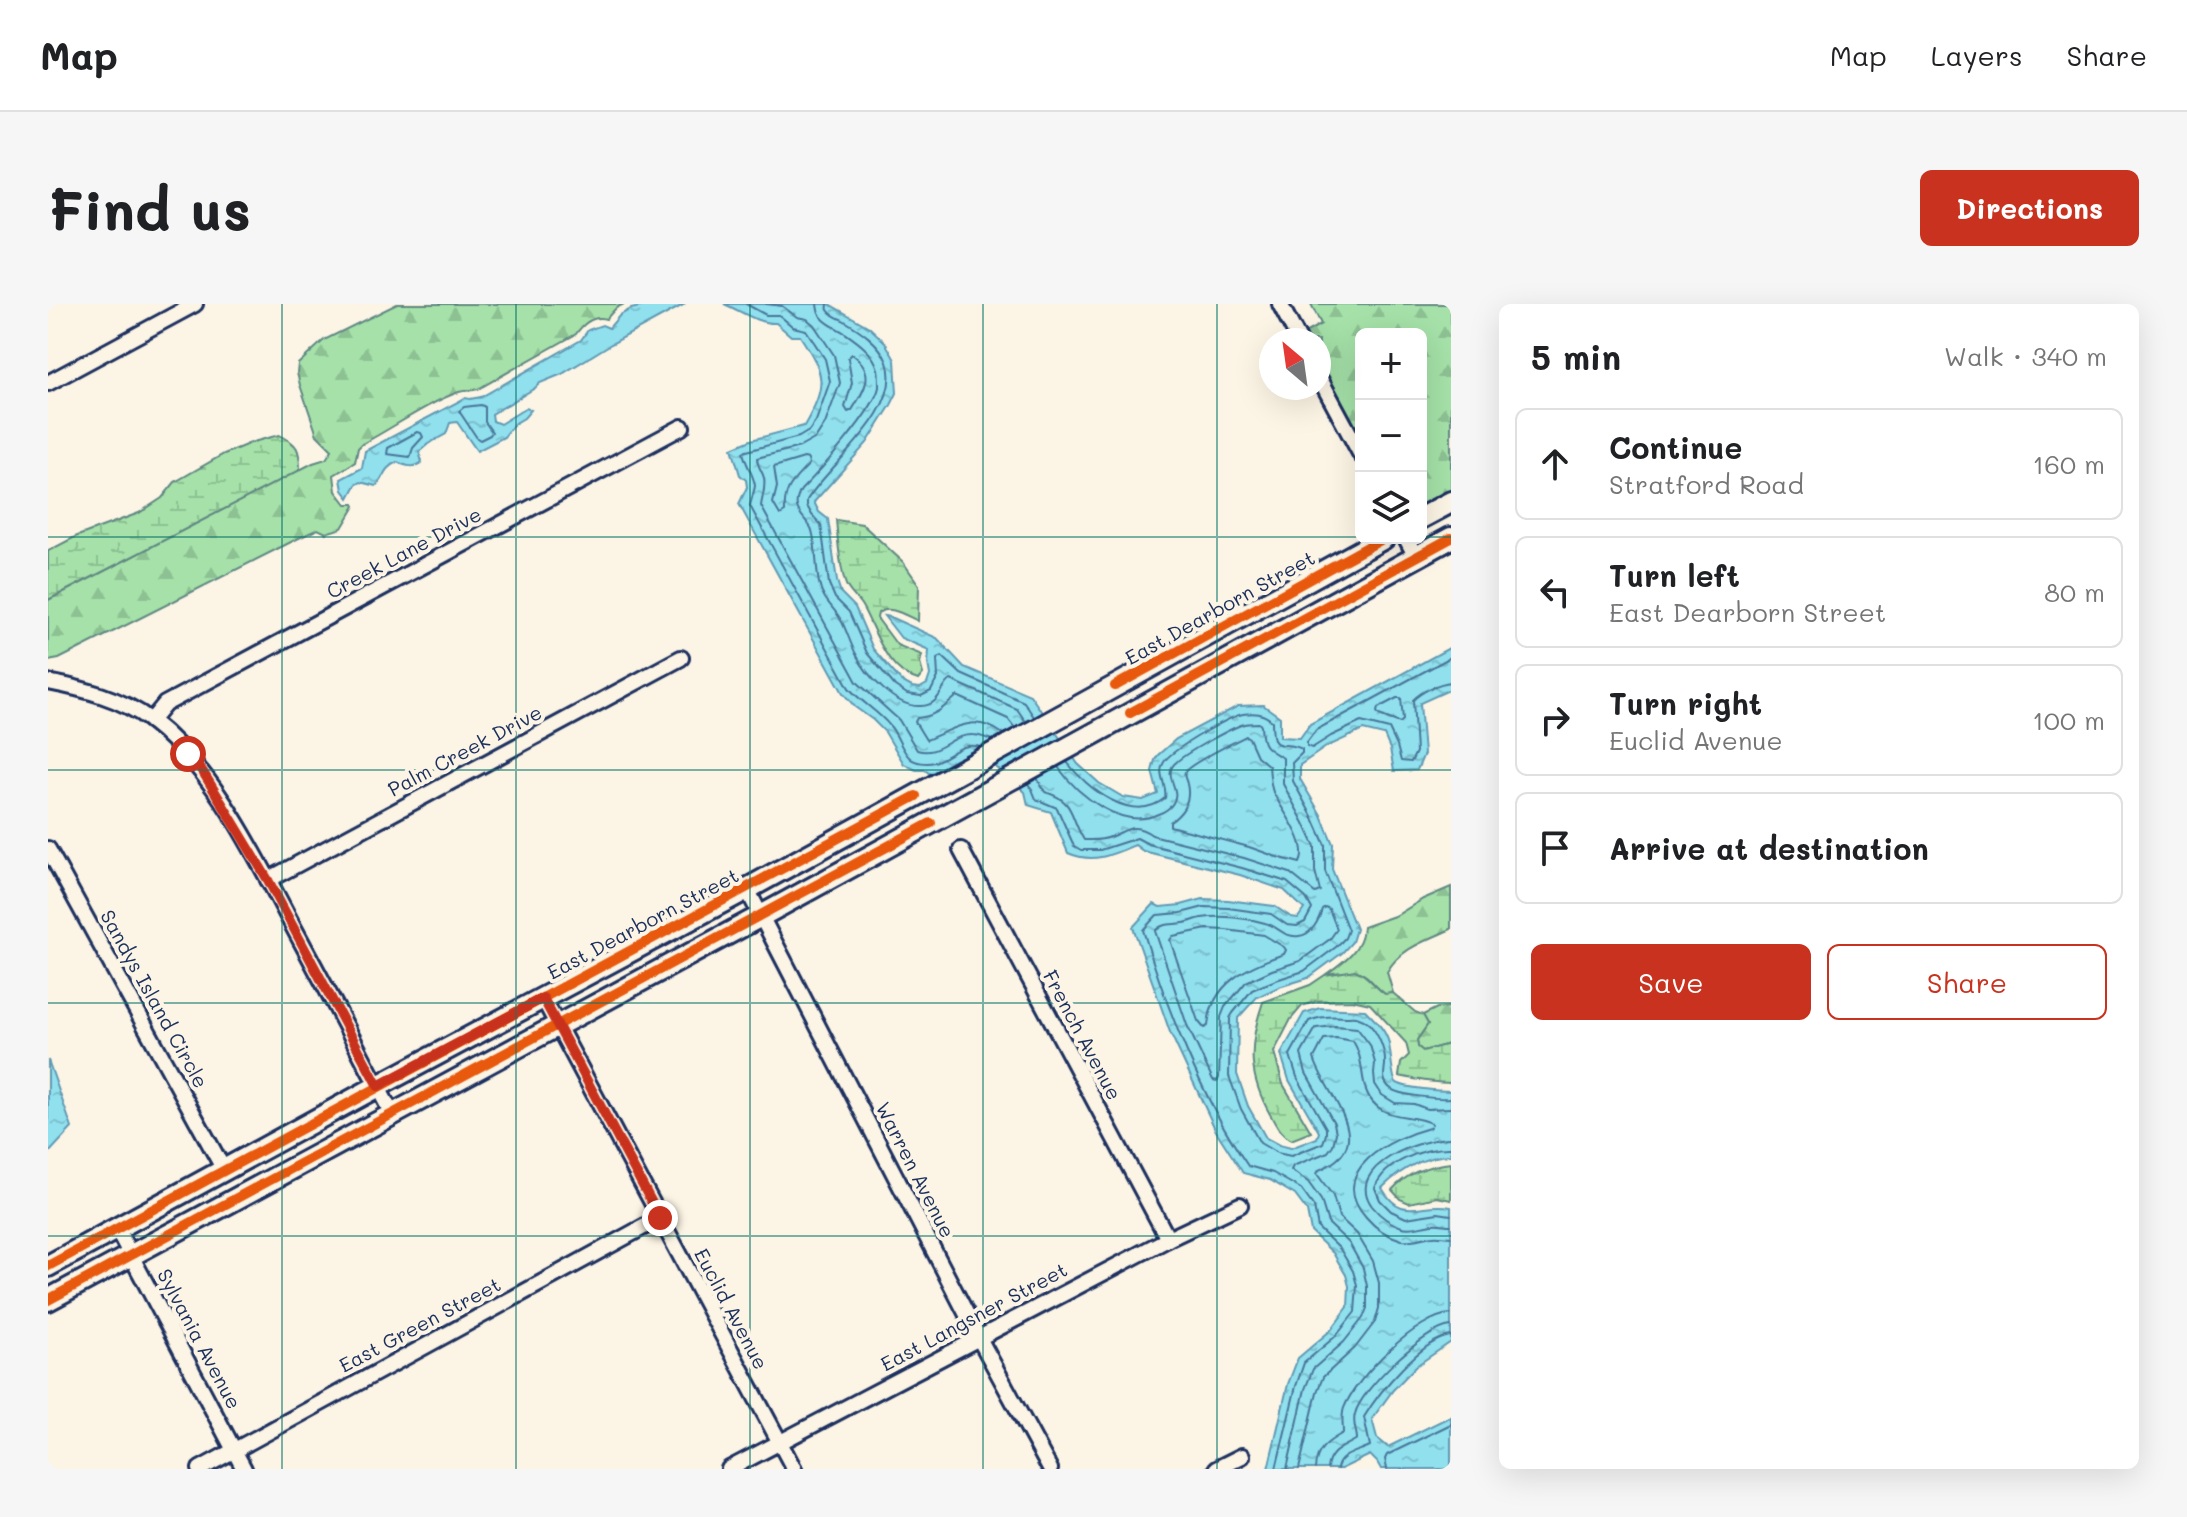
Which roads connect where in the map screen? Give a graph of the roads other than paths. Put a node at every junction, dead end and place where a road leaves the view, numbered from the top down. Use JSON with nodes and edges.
{"nodes":[{"id":1,"x":195,"y":304,"type":"edge"},
{"id":2,"x":1280,"y":304,"type":"edge"},
{"id":3,"x":1293,"y":328,"type":"edge"},
{"id":4,"x":48,"y":383,"type":"edge"},
{"id":5,"x":1331,"y":399,"type":"edge"},
{"id":6,"x":682,"y":427,"type":"dead end"},
{"id":7,"x":1355,"y":444,"type":"edge"},
{"id":8,"x":1451,"y":502,"type":"edge"},
{"id":9,"x":1427,"y":515,"type":"edge"},
{"id":10,"x":1451,"y":538,"type":"edge"},
{"id":11,"x":1373,"y":544,"type":"edge"},
{"id":12,"x":1409,"y":544,"type":"edge"},
{"id":13,"x":1416,"y":557,"type":"junction"},
{"id":14,"x":681,"y":658,"type":"dead end"},
{"id":15,"x":48,"y":682,"type":"edge"},
{"id":16,"x":151,"y":721,"type":"junction"},
{"id":17,"x":48,"y":849,"type":"edge"},
{"id":18,"x":961,"y":850,"type":"dead end"},
{"id":19,"x":268,"y":880,"type":"junction"},
{"id":20,"x":747,"y":889,"type":"junction"},
{"id":21,"x":761,"y":916,"type":"junction"},
{"id":22,"x":543,"y":998,"type":"junction"},
{"id":23,"x":557,"y":1025,"type":"junction"},
{"id":24,"x":378,"y":1086,"type":"junction"},
{"id":25,"x":392,"y":1114,"type":"junction"},
{"id":26,"x":224,"y":1170,"type":"junction"},
{"id":27,"x":1240,"y":1205,"type":"dead end"},
{"id":28,"x":660,"y":1218,"type":"junction"},
{"id":29,"x":117,"y":1229,"type":"junction"},
{"id":30,"x":1168,"y":1239,"type":"junction"},
{"id":31,"x":132,"y":1255,"type":"junction"},
{"id":32,"x":48,"y":1266,"type":"edge"},
{"id":33,"x":48,"y":1300,"type":"edge"},
{"id":34,"x":979,"y":1338,"type":"junction"},
{"id":35,"x":779,"y":1442,"type":"junction"},
{"id":36,"x":234,"y":1449,"type":"junction"},
{"id":37,"x":1242,"y":1456,"type":"dead end"},
{"id":38,"x":200,"y":1469,"type":"edge"},
{"id":39,"x":244,"y":1469,"type":"edge"},
{"id":40,"x":729,"y":1469,"type":"edge"},
{"id":41,"x":794,"y":1469,"type":"edge"},
{"id":42,"x":1050,"y":1469,"type":"edge"},
{"id":43,"x":1216,"y":1469,"type":"edge"}],
"edges":[{"from":1,"to":4,"type":"street"},
{"from":2,"to":3,"type":"street"},
{"from":5,"to":7,"type":"street"},
{"from":6,"to":16,"type":"street","name":"Creek Lane Drive"},
{"from":8,"to":9,"type":"main road"},
{"from":10,"to":13,"type":"main road"},
{"from":11,"to":20,"type":"main road","name":"East Dearborn Street"},
{"from":12,"to":13,"type":"street"},
{"from":13,"to":21,"type":"main road"},
{"from":14,"to":19,"type":"street","name":"Palm Creek Drive"},
{"from":15,"to":16,"type":"street"},
{"from":16,"to":19,"type":"street"},
{"from":17,"to":26,"type":"street","name":"Sandys Island Circle"},
{"from":18,"to":30,"type":"street","name":"French Avenue"},
{"from":19,"to":24,"type":"street"},
{"from":20,"to":21,"type":"street","name":"Warren Avenue"},
{"from":20,"to":22,"type":"main road","name":"East Dearborn Street"},
{"from":21,"to":23,"type":"main road"},
{"from":21,"to":34,"type":"street","name":"Warren Avenue"},
{"from":22,"to":23,"type":"street","name":"Euclid Avenue"},
{"from":22,"to":24,"type":"main road","name":"East Dearborn Street"},
{"from":23,"to":25,"type":"main road"},
{"from":23,"to":28,"type":"street","name":"Euclid Avenue"},
{"from":24,"to":25,"type":"street"},
{"from":24,"to":26,"type":"main road","name":"East Dearborn Street"},
{"from":25,"to":31,"type":"main road"},
{"from":26,"to":29,"type":"main road","name":"East Dearborn Street"},
{"from":27,"to":30,"type":"street","name":"East Langsner Street"},
{"from":28,"to":35,"type":"street","name":"Euclid Avenue"},
{"from":28,"to":36,"type":"street","name":"East Green Street"},
{"from":29,"to":31,"type":"street","name":"Sylvania Avenue"},
{"from":29,"to":32,"type":"main road","name":"East Dearborn Street"},
{"from":30,"to":34,"type":"street","name":"East Langsner Street"},
{"from":31,"to":33,"type":"main road"},
{"from":31,"to":36,"type":"street","name":"Sylvania Avenue"},
{"from":34,"to":35,"type":"street","name":"East Langsner Street"},
{"from":34,"to":42,"type":"street","name":"Warren Avenue"},
{"from":35,"to":40,"type":"street","name":"East Langsner Street"},
{"from":35,"to":41,"type":"street","name":"Euclid Avenue"},
{"from":36,"to":38,"type":"street","name":"East Green Street"},
{"from":36,"to":39,"type":"street","name":"Sylvania Avenue"},
{"from":37,"to":43,"type":"street"}]}
